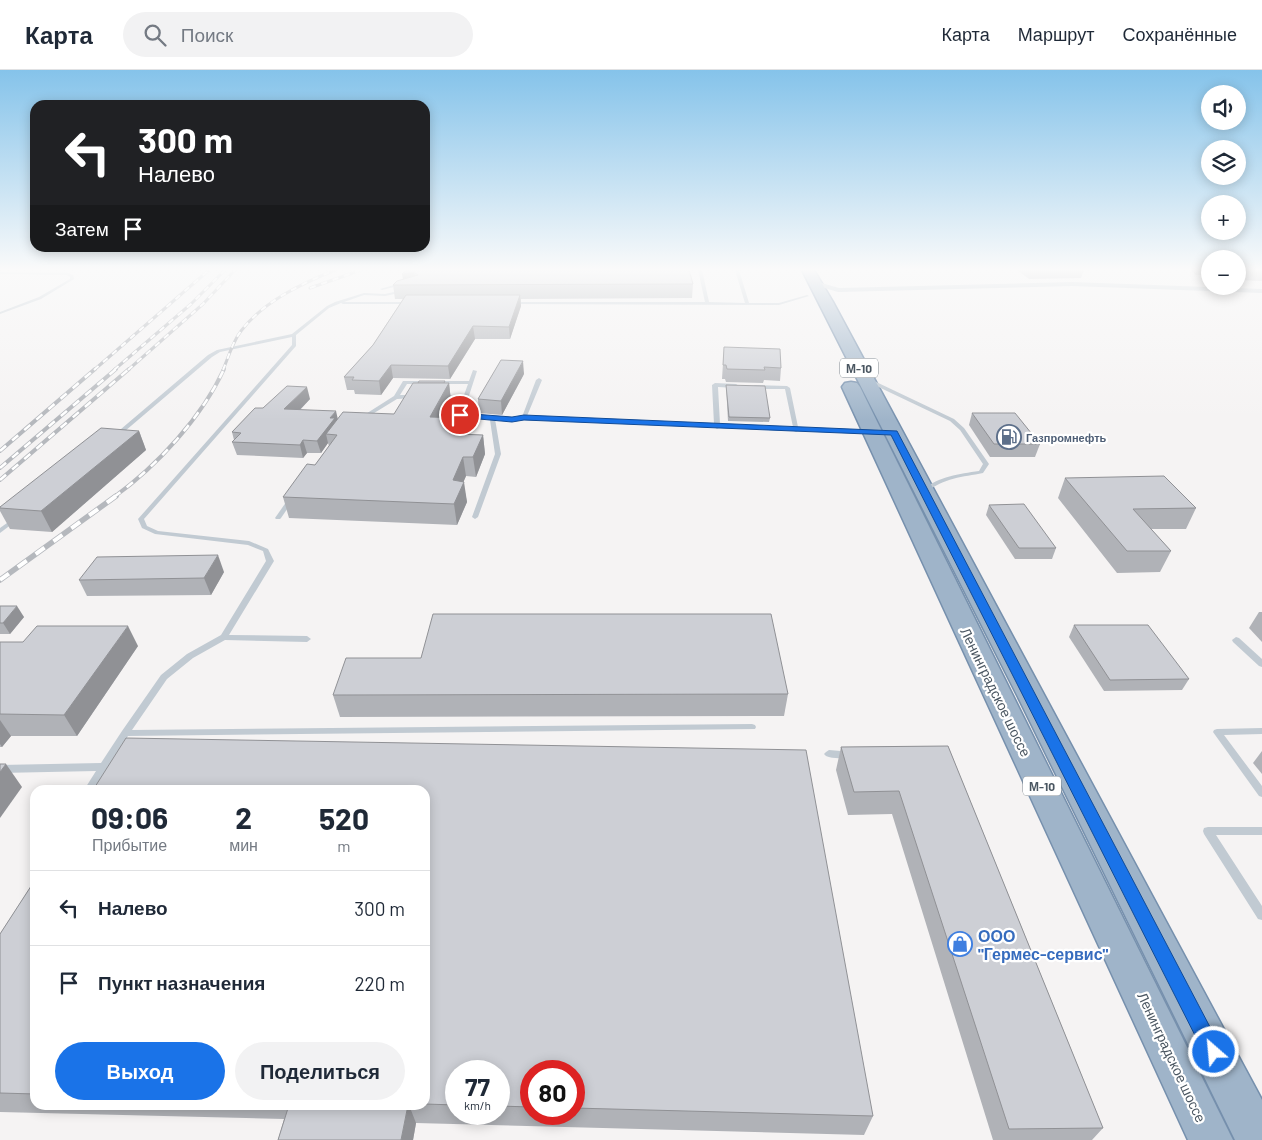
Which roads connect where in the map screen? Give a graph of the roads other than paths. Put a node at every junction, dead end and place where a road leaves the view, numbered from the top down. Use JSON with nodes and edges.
{"nodes":[{"id":1,"x":313,"y":320,"type":"edge"},
{"id":2,"x":828,"y":320,"type":"edge"},
{"id":3,"x":294,"y":336,"type":"junction"},
{"id":4,"x":842,"y":370,"type":"dead end"},
{"id":5,"x":475,"y":371,"type":"dead end"},
{"id":6,"x":864,"y":378,"type":"junction"},
{"id":7,"x":539,"y":380,"type":"dead end"},
{"id":8,"x":471,"y":383,"type":"junction"},
{"id":9,"x":742,"y":386,"type":"edge"},
{"id":10,"x":751,"y":387,"type":"edge"},
{"id":11,"x":396,"y":396,"type":"junction"},
{"id":12,"x":422,"y":397,"type":"edge"},
{"id":13,"x":431,"y":397,"type":"edge"},
{"id":14,"x":466,"y":397,"type":"junction"},
{"id":15,"x":492,"y":418,"type":"junction"},
{"id":16,"x":524,"y":418,"type":"junction"},
{"id":17,"x":354,"y":421,"type":"edge"},
{"id":18,"x":717,"y":427,"type":"junction"},
{"id":19,"x":796,"y":430,"type":"junction"},
{"id":20,"x":884,"y":433,"type":"junction"},
{"id":21,"x":114,"y":438,"type":"edge"},
{"id":22,"x":924,"y":492,"type":"junction"},
{"id":23,"x":295,"y":495,"type":"edge"},
{"id":24,"x":23,"y":513,"type":"edge"},
{"id":25,"x":475,"y":517,"type":"dead end"},
{"id":26,"x":278,"y":518,"type":"dead end"},
{"id":27,"x":0,"y":531,"type":"edge"},
{"id":28,"x":224,"y":636,"type":"junction"},
{"id":29,"x":307,"y":639,"type":"dead end"},
{"id":30,"x":1236,"y":640,"type":"dead end"},
{"id":31,"x":1262,"y":664,"type":"edge"},
{"id":32,"x":752,"y":727,"type":"dead end"},
{"id":33,"x":1262,"y":731,"type":"edge"},
{"id":34,"x":125,"y":733,"type":"junction"},
{"id":35,"x":829,"y":754,"type":"dead end"},
{"id":36,"x":858,"y":754,"type":"edge"},
{"id":37,"x":103,"y":767,"type":"junction"},
{"id":38,"x":0,"y":769,"type":"edge"},
{"id":39,"x":92,"y":785,"type":"edge"},
{"id":40,"x":1262,"y":793,"type":"edge"},
{"id":41,"x":1262,"y":831,"type":"edge"},
{"id":42,"x":1262,"y":915,"type":"edge"},
{"id":43,"x":1211,"y":1140,"type":"edge"},
{"id":44,"x":1259,"y":1140,"type":"edge"}],
"edges":[{"from":1,"to":3,"type":"lane"},
{"from":2,"to":6,"type":"highway","name":"Ленинградское шоссе","number":"М-10"},
{"from":3,"to":21,"type":"lane"},
{"from":3,"to":28,"type":"lane"},
{"from":4,"to":20,"type":"highway","name":"Ленинградское шоссе","number":"М-10"},
{"from":5,"to":8,"type":"lane"},
{"from":6,"to":20,"type":"highway","name":"Ленинградское шоссе","number":"М-10"},
{"from":6,"to":22,"type":"lane"},
{"from":7,"to":16,"type":"lane"},
{"from":8,"to":11,"type":"lane"},
{"from":8,"to":14,"type":"lane"},
{"from":9,"to":18,"type":"lane"},
{"from":10,"to":19,"type":"lane"},
{"from":11,"to":12,"type":"lane"},
{"from":11,"to":17,"type":"lane"},
{"from":13,"to":14,"type":"lane"},
{"from":14,"to":15,"type":"lane"},
{"from":15,"to":16,"type":"lane"},
{"from":15,"to":25,"type":"lane"},
{"from":16,"to":18,"type":"lane"},
{"from":18,"to":19,"type":"lane"},
{"from":19,"to":20,"type":"lane"},
{"from":20,"to":22,"type":"highway","name":"Ленинградское шоссе","number":"М-10"},
{"from":20,"to":43,"type":"highway","name":"Ленинградское шоссе","number":"М-10"},
{"from":22,"to":44,"type":"highway","name":"Ленинградское шоссе","number":"М-10"},
{"from":23,"to":26,"type":"lane"},
{"from":24,"to":27,"type":"lane"},
{"from":28,"to":29,"type":"lane"},
{"from":28,"to":34,"type":"lane"},
{"from":30,"to":31,"type":"lane"},
{"from":32,"to":34,"type":"lane"},
{"from":33,"to":40,"type":"lane"},
{"from":34,"to":37,"type":"lane"},
{"from":35,"to":36,"type":"lane"},
{"from":37,"to":38,"type":"lane"},
{"from":37,"to":39,"type":"lane"},
{"from":41,"to":42,"type":"lane"}]}
